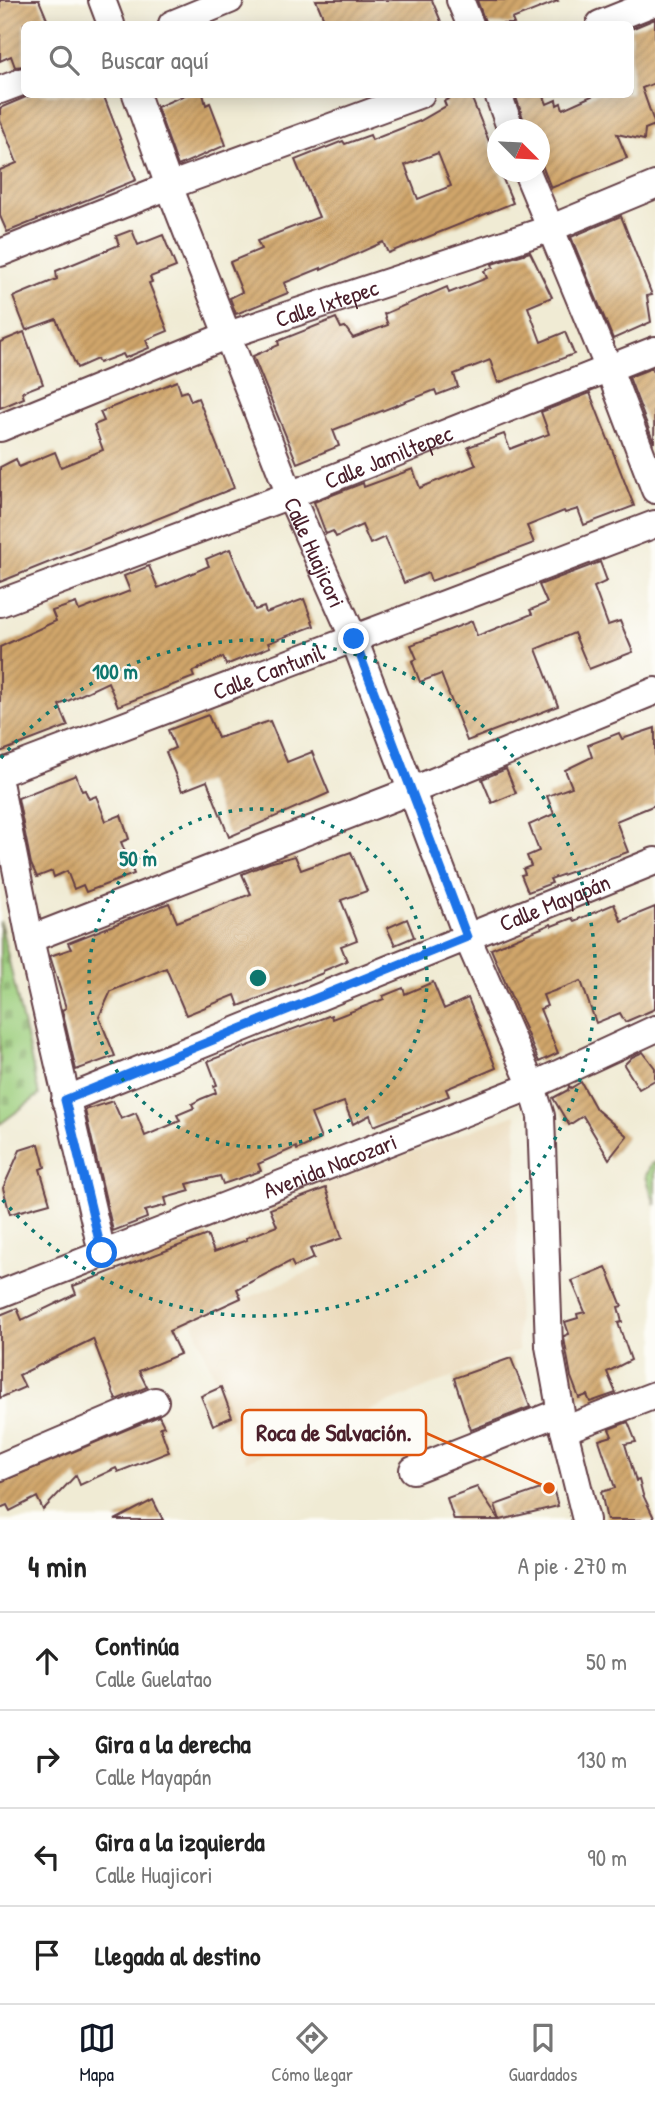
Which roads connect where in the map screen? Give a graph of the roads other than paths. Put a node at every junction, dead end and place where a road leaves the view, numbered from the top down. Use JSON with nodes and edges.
{"nodes":[{"id":1,"x":102,"y":0,"type":"edge"},
{"id":2,"x":230,"y":0,"type":"edge"},
{"id":3,"x":460,"y":0,"type":"edge"},
{"id":4,"x":655,"y":2,"type":"edge"},
{"id":5,"x":110,"y":21,"type":"edge"},
{"id":6,"x":179,"y":21,"type":"edge"},
{"id":7,"x":469,"y":21,"type":"edge"},
{"id":8,"x":608,"y":21,"type":"edge"},
{"id":9,"x":21,"y":82,"type":"edge"},
{"id":10,"x":0,"y":90,"type":"edge"},
{"id":11,"x":137,"y":98,"type":"edge"},
{"id":12,"x":410,"y":98,"type":"edge"},
{"id":13,"x":499,"y":98,"type":"edge"},
{"id":14,"x":507,"y":119,"type":"edge"},
{"id":15,"x":531,"y":182,"type":"edge"},
{"id":16,"x":655,"y":185,"type":"edge"},
{"id":17,"x":169,"y":186,"type":"junction"},
{"id":18,"x":550,"y":229,"type":"junction"},
{"id":19,"x":0,"y":253,"type":"edge"},
{"id":20,"x":228,"y":335,"type":"junction"},
{"id":21,"x":655,"y":350,"type":"edge"},
{"id":22,"x":609,"y":369,"type":"junction"},
{"id":23,"x":0,"y":428,"type":"edge"},
{"id":24,"x":655,"y":489,"type":"edge"},
{"id":25,"x":290,"y":495,"type":"junction"},
{"id":26,"x":655,"y":524,"type":"edge"},
{"id":27,"x":0,"y":603,"type":"edge"},
{"id":28,"x":354,"y":639,"type":"junction"},
{"id":29,"x":655,"y":691,"type":"edge"},
{"id":30,"x":0,"y":773,"type":"edge"},
{"id":31,"x":0,"y":787,"type":"edge"},
{"id":32,"x":413,"y":790,"type":"junction"},
{"id":33,"x":655,"y":861,"type":"edge"},
{"id":34,"x":467,"y":937,"type":"junction"},
{"id":35,"x":30,"y":939,"type":"junction"},
{"id":36,"x":655,"y":1029,"type":"edge"},
{"id":37,"x":532,"y":1086,"type":"junction"},
{"id":38,"x":65,"y":1100,"type":"junction"},
{"id":39,"x":102,"y":1253,"type":"junction"},
{"id":40,"x":0,"y":1294,"type":"edge"},
{"id":41,"x":655,"y":1395,"type":"edge"},
{"id":42,"x":156,"y":1401,"type":"dead end"},
{"id":43,"x":562,"y":1421,"type":"junction"},
{"id":44,"x":0,"y":1467,"type":"edge"},
{"id":45,"x":414,"y":1470,"type":"dead end"},
{"id":46,"x":586,"y":1520,"type":"edge"}],
"edges":[{"from":1,"to":5,"type":"street"},
{"from":2,"to":6,"type":"street"},
{"from":3,"to":7,"type":"street"},
{"from":4,"to":8,"type":"street"},
{"from":9,"to":10,"type":"street"},
{"from":11,"to":17,"type":"street","name":"Calle Huajicori"},
{"from":12,"to":17,"type":"street"},
{"from":13,"to":14,"type":"street"},
{"from":15,"to":18,"type":"street"},
{"from":16,"to":18,"type":"street","name":"Calle Ixtepec"},
{"from":17,"to":19,"type":"street"},
{"from":17,"to":20,"type":"street","name":"Calle Huajicori"},
{"from":18,"to":20,"type":"street","name":"Calle Ixtepec"},
{"from":18,"to":22,"type":"street"},
{"from":20,"to":23,"type":"street","name":"Calle Ixtepec"},
{"from":20,"to":25,"type":"street","name":"Calle Huajicori"},
{"from":21,"to":22,"type":"street","name":"Calle Jamiltepec"},
{"from":22,"to":24,"type":"street"},
{"from":22,"to":25,"type":"street","name":"Calle Jamiltepec"},
{"from":25,"to":27,"type":"street","name":"Calle Jamiltepec"},
{"from":25,"to":28,"type":"street","name":"Calle Huajicori"},
{"from":26,"to":28,"type":"street","name":"Calle Cantunil"},
{"from":28,"to":30,"type":"street","name":"Calle Cantunil"},
{"from":28,"to":32,"type":"street","name":"Calle Huajicori"},
{"from":29,"to":32,"type":"street"},
{"from":31,"to":35,"type":"street"},
{"from":32,"to":34,"type":"street","name":"Calle Huajicori"},
{"from":32,"to":35,"type":"street"},
{"from":33,"to":34,"type":"street","name":"Calle Mayapán"},
{"from":34,"to":37,"type":"street","name":"Calle Huajicori"},
{"from":34,"to":38,"type":"street","name":"Calle Mayapán"},
{"from":35,"to":38,"type":"street"},
{"from":36,"to":37,"type":"street","name":"Avenida Nacozari"},
{"from":37,"to":39,"type":"street","name":"Avenida Nacozari"},
{"from":37,"to":43,"type":"street","name":"Calle Huajicori"},
{"from":38,"to":39,"type":"street"},
{"from":39,"to":40,"type":"street","name":"Avenida Nacozari"},
{"from":41,"to":43,"type":"street"},
{"from":42,"to":44,"type":"street"},
{"from":43,"to":45,"type":"street"},
{"from":43,"to":46,"type":"street","name":"Calle Huajicori"}]}
